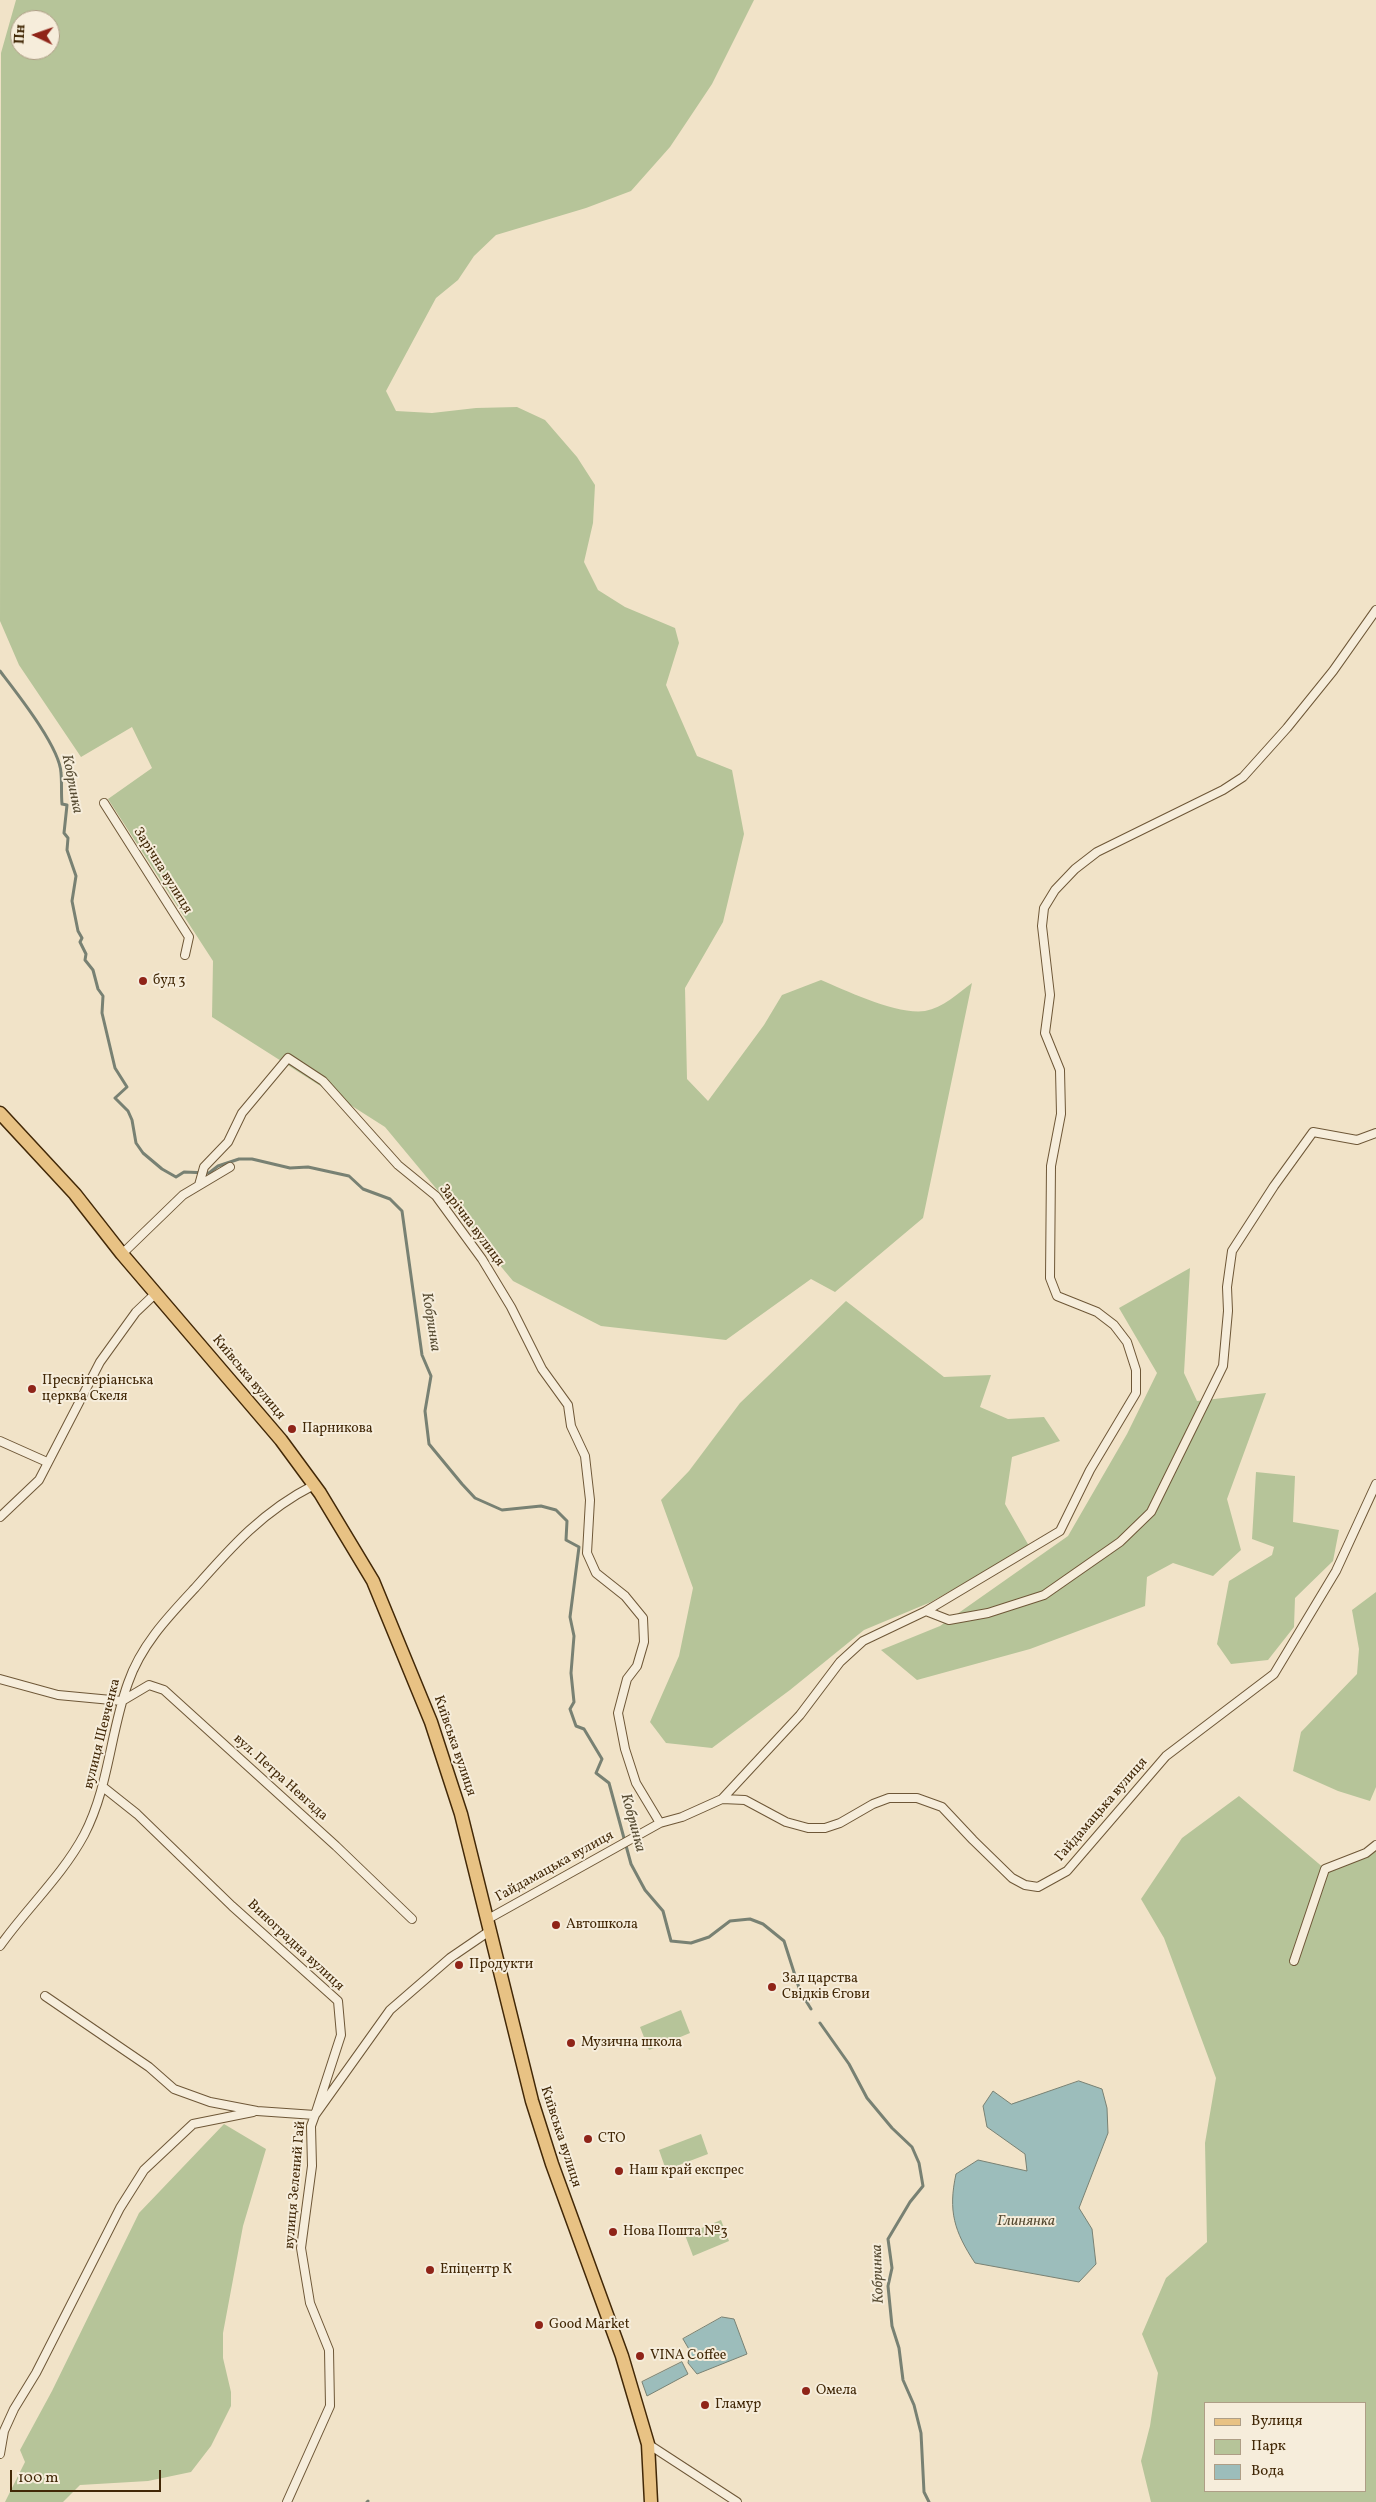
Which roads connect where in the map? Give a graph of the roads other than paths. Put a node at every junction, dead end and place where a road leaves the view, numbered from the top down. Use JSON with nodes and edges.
{"nodes":[{"id":1,"x":1376,"y":610,"type":"edge"},
{"id":2,"x":104,"y":803,"type":"dead end"},
{"id":3,"x":185,"y":955,"type":"dead end"},
{"id":4,"x":0,"y":1113,"type":"edge"},
{"id":5,"x":1376,"y":1133,"type":"edge"},
{"id":6,"x":230,"y":1167,"type":"dead end"},
{"id":7,"x":200,"y":1181,"type":"junction"},
{"id":8,"x":122,"y":1254,"type":"junction"},
{"id":9,"x":156,"y":1293,"type":"junction"},
{"id":10,"x":0,"y":1441,"type":"edge"},
{"id":11,"x":47,"y":1462,"type":"junction"},
{"id":12,"x":1376,"y":1484,"type":"edge"},
{"id":13,"x":314,"y":1485,"type":"junction"},
{"id":14,"x":0,"y":1518,"type":"edge"},
{"id":15,"x":926,"y":1611,"type":"junction"},
{"id":16,"x":0,"y":1678,"type":"edge"},
{"id":17,"x":122,"y":1701,"type":"junction"},
{"id":18,"x":104,"y":1786,"type":"junction"},
{"id":19,"x":722,"y":1799,"type":"junction"},
{"id":20,"x":660,"y":1823,"type":"junction"},
{"id":21,"x":1376,"y":1845,"type":"edge"},
{"id":22,"x":412,"y":1920,"type":"dead end"},
{"id":23,"x":489,"y":1924,"type":"junction"},
{"id":24,"x":0,"y":1946,"type":"edge"},
{"id":25,"x":1294,"y":1961,"type":"dead end"},
{"id":26,"x":45,"y":1996,"type":"dead end"},
{"id":27,"x":257,"y":2111,"type":"junction"},
{"id":28,"x":315,"y":2115,"type":"junction"},
{"id":29,"x":648,"y":2444,"type":"junction"},
{"id":30,"x":0,"y":2454,"type":"edge"},
{"id":31,"x":287,"y":2502,"type":"edge"},
{"id":32,"x":651,"y":2502,"type":"edge"},
{"id":33,"x":737,"y":2502,"type":"edge"}],
"edges":[{"from":1,"to":15,"type":"street","name":"Гайдамацька вулиця"},
{"from":2,"to":3,"type":"street","name":"Зарічна вулиця"},
{"from":4,"to":8,"type":"main road","name":"Київська вулиця"},
{"from":5,"to":15,"type":"street"},
{"from":6,"to":7,"type":"street"},
{"from":7,"to":8,"type":"street"},
{"from":7,"to":20,"type":"street","name":"Зарічна вулиця"},
{"from":8,"to":9,"type":"main road","name":"Київська вулиця"},
{"from":9,"to":11,"type":"street"},
{"from":9,"to":13,"type":"main road","name":"Київська вулиця"},
{"from":10,"to":11,"type":"street"},
{"from":11,"to":14,"type":"street"},
{"from":12,"to":19,"type":"street","name":"Гайдамацька вулиця"},
{"from":13,"to":17,"type":"street","name":"вулиця Шевченка"},
{"from":13,"to":23,"type":"main road","name":"Київська вулиця"},
{"from":15,"to":19,"type":"street","name":"Гайдамацька вулиця"},
{"from":16,"to":17,"type":"street"},
{"from":17,"to":18,"type":"street","name":"вулиця Шевченка"},
{"from":17,"to":22,"type":"street","name":"вул. Петра Невгада"},
{"from":18,"to":24,"type":"street","name":"вулиця Шевченка"},
{"from":18,"to":28,"type":"street","name":"Виноградна вулиця"},
{"from":19,"to":20,"type":"street","name":"Гайдамацька вулиця"},
{"from":20,"to":23,"type":"street","name":"Гайдамацька вулиця"},
{"from":21,"to":25,"type":"street"},
{"from":23,"to":28,"type":"street","name":"вулиця Зелений Гай"},
{"from":23,"to":29,"type":"main road","name":"Київська вулиця"},
{"from":26,"to":27,"type":"street"},
{"from":27,"to":28,"type":"street"},
{"from":27,"to":30,"type":"street"},
{"from":28,"to":31,"type":"street","name":"вулиця Зелений Гай"},
{"from":29,"to":32,"type":"main road","name":"Київська вулиця"},
{"from":29,"to":33,"type":"street"}]}
